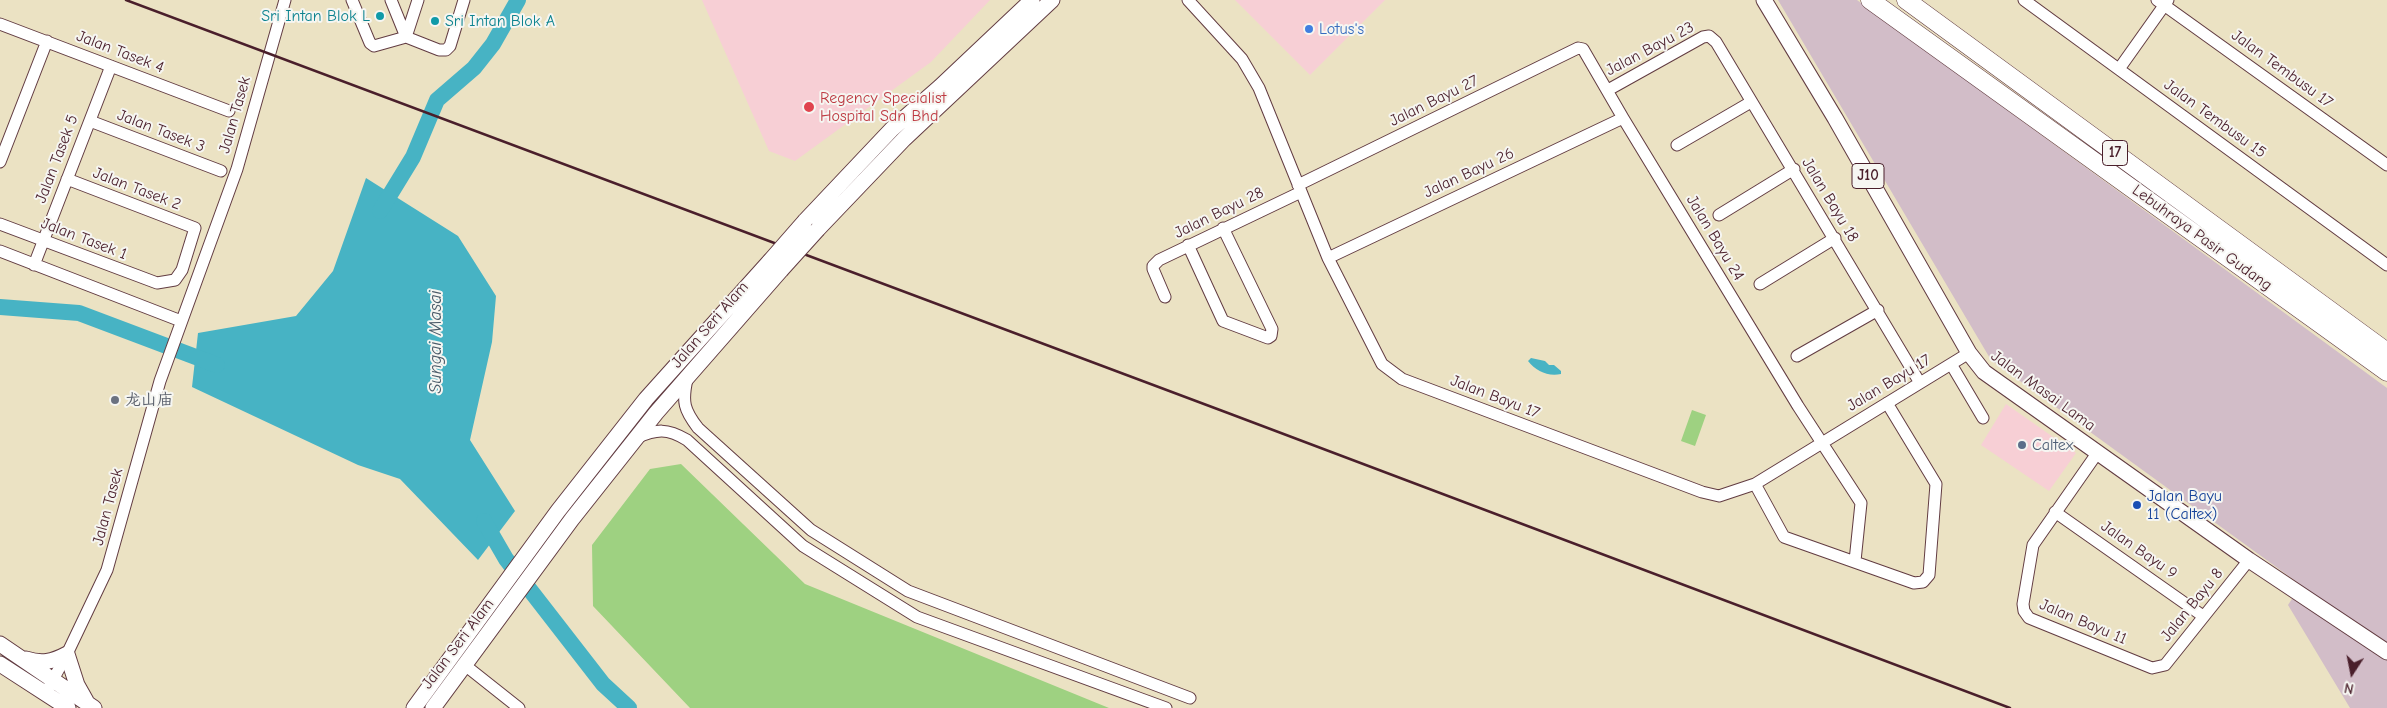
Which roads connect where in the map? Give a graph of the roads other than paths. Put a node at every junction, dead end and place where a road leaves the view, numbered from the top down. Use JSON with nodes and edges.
{"nodes":[{"id":1,"x":284,"y":0,"type":"edge"},
{"id":2,"x":352,"y":0,"type":"edge"},
{"id":3,"x":391,"y":0,"type":"edge"},
{"id":4,"x":418,"y":0,"type":"edge"},
{"id":5,"x":1032,"y":0,"type":"edge"},
{"id":6,"x":1052,"y":0,"type":"edge"},
{"id":7,"x":1188,"y":0,"type":"edge"},
{"id":8,"x":1764,"y":0,"type":"edge"},
{"id":9,"x":1870,"y":0,"type":"edge"},
{"id":10,"x":1906,"y":0,"type":"edge"},
{"id":11,"x":2024,"y":0,"type":"edge"},
{"id":12,"x":462,"y":1,"type":"edge"},
{"id":13,"x":2163,"y":2,"type":"edge"},
{"id":14,"x":0,"y":24,"type":"edge"},
{"id":15,"x":1708,"y":36,"type":"joint"},
{"id":16,"x":406,"y":37,"type":"junction"},
{"id":17,"x":46,"y":41,"type":"junction"},
{"id":18,"x":1584,"y":49,"type":"joint"},
{"id":19,"x":111,"y":66,"type":"junction"},
{"id":20,"x":2119,"y":69,"type":"junction"},
{"id":21,"x":1608,"y":90,"type":"junction"},
{"id":22,"x":1751,"y":102,"type":"junction"},
{"id":23,"x":229,"y":110,"type":"dead end"},
{"id":24,"x":1622,"y":118,"type":"junction"},
{"id":25,"x":90,"y":121,"type":"junction"},
{"id":26,"x":1677,"y":145,"type":"dead end"},
{"id":27,"x":0,"y":162,"type":"edge"},
{"id":28,"x":2387,"y":165,"type":"edge"},
{"id":29,"x":1794,"y":170,"type":"junction"},
{"id":30,"x":221,"y":171,"type":"dead end"},
{"id":31,"x":67,"y":179,"type":"junction"},
{"id":32,"x":1299,"y":189,"type":"junction"},
{"id":33,"x":1719,"y":215,"type":"dead end"},
{"id":34,"x":0,"y":224,"type":"edge"},
{"id":35,"x":1223,"y":228,"type":"junction"},
{"id":36,"x":1835,"y":238,"type":"junction"},
{"id":37,"x":44,"y":241,"type":"junction"},
{"id":38,"x":1188,"y":245,"type":"junction"},
{"id":39,"x":0,"y":251,"type":"edge"},
{"id":40,"x":1328,"y":258,"type":"junction"},
{"id":41,"x":34,"y":265,"type":"junction"},
{"id":42,"x":2387,"y":265,"type":"edge"},
{"id":43,"x":776,"y":266,"type":"junction"},
{"id":44,"x":157,"y":283,"type":"joint"},
{"id":45,"x":1760,"y":284,"type":"dead end"},
{"id":46,"x":1166,"y":297,"type":"dead end"},
{"id":47,"x":1878,"y":310,"type":"junction"},
{"id":48,"x":181,"y":321,"type":"junction"},
{"id":49,"x":2387,"y":352,"type":"edge"},
{"id":50,"x":1969,"y":353,"type":"junction"},
{"id":51,"x":1797,"y":356,"type":"dead end"},
{"id":52,"x":1952,"y":364,"type":"junction"},
{"id":53,"x":2387,"y":372,"type":"edge"},
{"id":54,"x":687,"y":377,"type":"junction"},
{"id":55,"x":1920,"y":383,"type":"junction"},
{"id":56,"x":1887,"y":402,"type":"junction"},
{"id":57,"x":1983,"y":418,"type":"dead end"},
{"id":58,"x":635,"y":439,"type":"junction"},
{"id":59,"x":1821,"y":443,"type":"junction"},
{"id":60,"x":2098,"y":452,"type":"junction"},
{"id":61,"x":1755,"y":484,"type":"junction"},
{"id":62,"x":2055,"y":512,"type":"junction"},
{"id":63,"x":2249,"y":560,"type":"junction"},
{"id":64,"x":1855,"y":561,"type":"junction"},
{"id":65,"x":2203,"y":616,"type":"junction"},
{"id":66,"x":0,"y":644,"type":"edge"},
{"id":67,"x":2387,"y":652,"type":"edge"},
{"id":68,"x":67,"y":654,"type":"junction"},
{"id":69,"x":19,"y":656,"type":"junction"},
{"id":70,"x":0,"y":664,"type":"edge"},
{"id":71,"x":466,"y":666,"type":"junction"},
{"id":72,"x":2160,"y":668,"type":"joint"},
{"id":73,"x":52,"y":680,"type":"junction"},
{"id":74,"x":45,"y":693,"type":"junction"},
{"id":75,"x":1190,"y":698,"type":"dead end"},
{"id":76,"x":91,"y":706,"type":"edge"},
{"id":77,"x":68,"y":708,"type":"edge"},
{"id":78,"x":414,"y":708,"type":"edge"},
{"id":79,"x":433,"y":708,"type":"edge"},
{"id":80,"x":519,"y":708,"type":"edge"},
{"id":81,"x":1166,"y":708,"type":"edge"}],
"edges":[{"from":1,"to":48,"type":"street","name":"Jalan Tasek"},
{"from":2,"to":16,"type":"street"},
{"from":3,"to":16,"type":"street"},
{"from":4,"to":16,"type":"street"},
{"from":5,"to":43,"type":"main road","name":"Jalan Seri Alam","bridge":true},
{"from":6,"to":43,"type":"main road","name":"Jalan Seri Alam","bridge":true},
{"from":7,"to":32,"type":"street","name":"Jalan Bayu 17"},
{"from":8,"to":50,"type":"main road","name":"Jalan Masai Lama","number":"J10"},
{"from":9,"to":53,"type":"highway","name":"Lebuhraya Pasir Gudang","number":"17"},
{"from":10,"to":49,"type":"highway","name":"Lebuhraya Pasir Gudang","number":"17"},
{"from":11,"to":20,"type":"street","name":"Jalan Tembusu 15"},
{"from":12,"to":16,"type":"street"},
{"from":13,"to":20,"type":"street"},
{"from":13,"to":28,"type":"street","name":"Jalan Tembusu 17"},
{"from":14,"to":17,"type":"street","name":"Jalan Tasek 4"},
{"from":15,"to":21,"type":"street","name":"Jalan Bayu 23"},
{"from":15,"to":22,"type":"street","name":"Jalan Bayu 18"},
{"from":17,"to":19,"type":"street","name":"Jalan Tasek 4"},
{"from":17,"to":27,"type":"street"},
{"from":18,"to":21,"type":"street","name":"Jalan Bayu 24"},
{"from":18,"to":32,"type":"street","name":"Jalan Bayu 27"},
{"from":19,"to":23,"type":"street","name":"Jalan Tasek 4"},
{"from":19,"to":25,"type":"street","name":"Jalan Tasek 5"},
{"from":20,"to":42,"type":"street","name":"Jalan Tembusu 15"},
{"from":21,"to":24,"type":"street","name":"Jalan Bayu 24"},
{"from":22,"to":26,"type":"street"},
{"from":22,"to":29,"type":"street","name":"Jalan Bayu 18"},
{"from":24,"to":40,"type":"street","name":"Jalan Bayu 26"},
{"from":24,"to":59,"type":"street","name":"Jalan Bayu 24"},
{"from":25,"to":30,"type":"street","name":"Jalan Tasek 3"},
{"from":25,"to":31,"type":"street","name":"Jalan Tasek 5"},
{"from":29,"to":33,"type":"street"},
{"from":29,"to":36,"type":"street","name":"Jalan Bayu 18"},
{"from":31,"to":37,"type":"street","name":"Jalan Tasek 5"},
{"from":31,"to":44,"type":"street","name":"Jalan Tasek 2"},
{"from":32,"to":35,"type":"street","name":"Jalan Bayu 28"},
{"from":32,"to":40,"type":"street","name":"Jalan Bayu 17"},
{"from":34,"to":37,"type":"street","name":"Jalan Tasek 1"},
{"from":35,"to":38,"type":"street","name":"Jalan Bayu 28"},
{"from":35,"to":38,"type":"street"},
{"from":36,"to":45,"type":"street"},
{"from":36,"to":47,"type":"street","name":"Jalan Bayu 18"},
{"from":37,"to":41,"type":"street","name":"Jalan Tasek 5"},
{"from":37,"to":44,"type":"street","name":"Jalan Tasek 1"},
{"from":38,"to":46,"type":"street","name":"Jalan Bayu 28"},
{"from":39,"to":41,"type":"street"},
{"from":40,"to":61,"type":"street","name":"Jalan Bayu 17"},
{"from":41,"to":48,"type":"street"},
{"from":43,"to":54,"type":"main road","name":"Jalan Seri Alam"},
{"from":43,"to":78,"type":"main road","name":"Jalan Seri Alam"},
{"from":47,"to":51,"type":"street"},
{"from":47,"to":55,"type":"street","name":"Jalan Bayu 18"},
{"from":48,"to":68,"type":"street","name":"Jalan Tasek"},
{"from":50,"to":52,"type":"street","name":"Jalan Bayu 17"},
{"from":50,"to":60,"type":"main road","name":"Jalan Masai Lama","number":"J10"},
{"from":52,"to":55,"type":"street","name":"Jalan Bayu 17"},
{"from":52,"to":57,"type":"street"},
{"from":54,"to":58,"type":"main road","name":"Jalan Seri Alam"},
{"from":54,"to":75,"type":"street"},
{"from":55,"to":56,"type":"street","name":"Jalan Bayu 17"},
{"from":56,"to":59,"type":"street","name":"Jalan Bayu 17"},
{"from":56,"to":64,"type":"street"},
{"from":58,"to":71,"type":"main road","name":"Jalan Seri Alam"},
{"from":58,"to":81,"type":"street"},
{"from":59,"to":61,"type":"street","name":"Jalan Bayu 17"},
{"from":59,"to":64,"type":"street","name":"Jalan Bayu 24"},
{"from":60,"to":62,"type":"street","name":"Jalan Bayu 11"},
{"from":60,"to":63,"type":"main road","name":"Jalan Masai Lama","number":"J10"},
{"from":61,"to":64,"type":"street"},
{"from":62,"to":65,"type":"street","name":"Jalan Bayu 9"},
{"from":62,"to":72,"type":"street","name":"Jalan Bayu 11"},
{"from":63,"to":65,"type":"street","name":"Jalan Bayu 8"},
{"from":63,"to":67,"type":"main road","name":"Jalan Masai Lama","number":"J10"},
{"from":65,"to":72,"type":"street","name":"Jalan Bayu 8"},
{"from":66,"to":69,"type":"main road"},
{"from":68,"to":69,"type":"main road"},
{"from":68,"to":73,"type":"street","name":"Jalan Tasek"},
{"from":68,"to":76,"type":"main road"},
{"from":69,"to":73,"type":"main road"},
{"from":70,"to":74,"type":"main road"},
{"from":71,"to":79,"type":"main road","name":"Jalan Seri Alam"},
{"from":71,"to":80,"type":"street"},
{"from":73,"to":74,"type":"street","name":"Jalan Tasek"},
{"from":73,"to":76,"type":"main road"},
{"from":74,"to":77,"type":"main road"}]}
